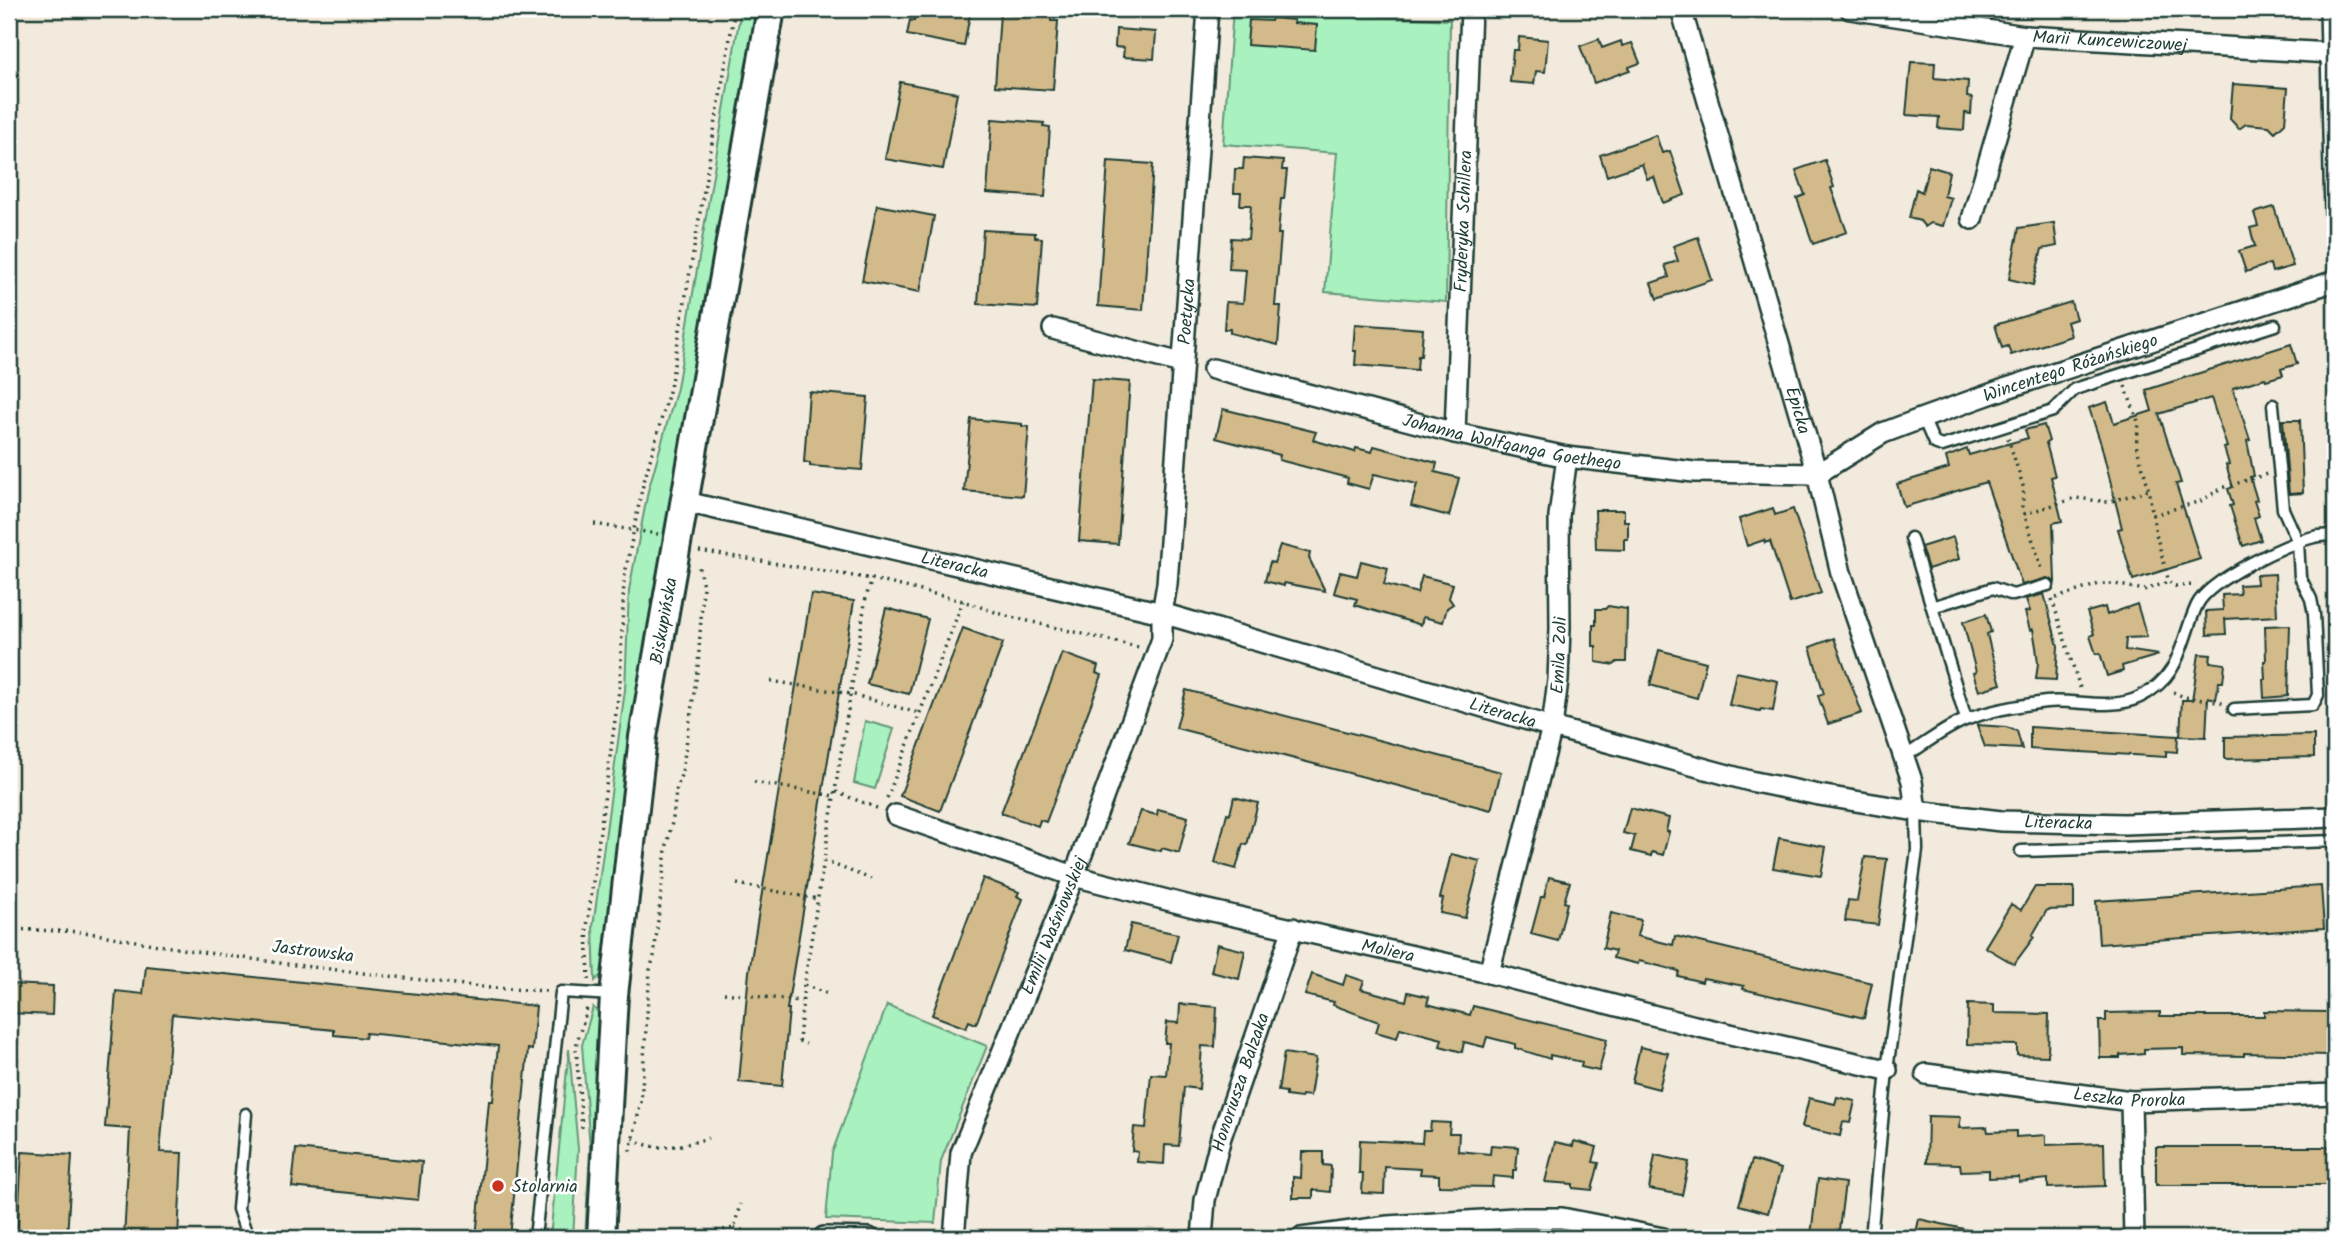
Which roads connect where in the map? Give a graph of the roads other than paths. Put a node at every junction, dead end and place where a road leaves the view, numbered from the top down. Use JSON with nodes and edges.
{"nodes":[{"id":1,"x":771,"y":9,"type":"edge"},
{"id":2,"x":1208,"y":9,"type":"edge"},
{"id":3,"x":1471,"y":9,"type":"edge"},
{"id":4,"x":1681,"y":9,"type":"edge"},
{"id":5,"x":1850,"y":9,"type":"edge"},
{"id":6,"x":2330,"y":9,"type":"edge"},
{"id":7,"x":2025,"y":36,"type":"junction"},
{"id":8,"x":2331,"y":53,"type":"junction"},
{"id":9,"x":2335,"y":214,"type":"edge"},
{"id":10,"x":1972,"y":219,"type":"dead end"},
{"id":11,"x":2335,"y":281,"type":"edge"},
{"id":12,"x":2275,"y":325,"type":"dead end"},
{"id":13,"x":1053,"y":329,"type":"dead end"},
{"id":14,"x":1181,"y":363,"type":"junction"},
{"id":15,"x":1213,"y":369,"type":"dead end"},
{"id":16,"x":2273,"y":405,"type":"dead end"},
{"id":17,"x":1923,"y":418,"type":"junction"},
{"id":18,"x":1455,"y":433,"type":"junction"},
{"id":19,"x":1567,"y":457,"type":"junction"},
{"id":20,"x":1817,"y":474,"type":"junction"},
{"id":21,"x":686,"y":502,"type":"junction"},
{"id":22,"x":2335,"y":535,"type":"edge"},
{"id":23,"x":1910,"y":538,"type":"dead end"},
{"id":24,"x":2298,"y":542,"type":"junction"},
{"id":25,"x":2048,"y":584,"type":"road end"},
{"id":26,"x":1932,"y":607,"type":"junction"},
{"id":27,"x":1162,"y":614,"type":"junction"},
{"id":28,"x":2234,"y":709,"type":"road end"},
{"id":29,"x":1966,"y":719,"type":"junction"},
{"id":30,"x":1552,"y":727,"type":"junction"},
{"id":31,"x":1904,"y":757,"type":"junction"},
{"id":32,"x":1916,"y":811,"type":"junction"},
{"id":33,"x":896,"y":815,"type":"dead end"},
{"id":34,"x":2335,"y":817,"type":"edge"},
{"id":35,"x":2335,"y":841,"type":"edge"},
{"id":36,"x":2021,"y":851,"type":"dead end"},
{"id":37,"x":1074,"y":876,"type":"junction"},
{"id":38,"x":1293,"y":928,"type":"junction"},
{"id":39,"x":1489,"y":973,"type":"junction"},
{"id":40,"x":601,"y":995,"type":"junction"},
{"id":41,"x":1886,"y":1070,"type":"junction"},
{"id":42,"x":1926,"y":1074,"type":"dead end"},
{"id":43,"x":2335,"y":1094,"type":"edge"},
{"id":44,"x":2131,"y":1101,"type":"junction"},
{"id":45,"x":246,"y":1114,"type":"dead end"},
{"id":46,"x":824,"y":1237,"type":"edge"},
{"id":47,"x":248,"y":1238,"type":"edge"},
{"id":48,"x":535,"y":1238,"type":"edge"},
{"id":49,"x":601,"y":1238,"type":"edge"},
{"id":50,"x":869,"y":1238,"type":"edge"},
{"id":51,"x":954,"y":1238,"type":"edge"},
{"id":52,"x":1202,"y":1238,"type":"edge"},
{"id":53,"x":1301,"y":1238,"type":"edge"},
{"id":54,"x":1663,"y":1238,"type":"edge"},
{"id":55,"x":1871,"y":1238,"type":"edge"},
{"id":56,"x":2134,"y":1238,"type":"edge"}],
"edges":[{"from":1,"to":21,"type":"street","name":"Biskupińska"},
{"from":2,"to":14,"type":"street","name":"Poetycka"},
{"from":3,"to":18,"type":"street","name":"Fryderyka Schillera"},
{"from":4,"to":20,"type":"street","name":"Epicka"},
{"from":5,"to":7,"type":"street","name":"Marii Kuncewiczowej"},
{"from":6,"to":8,"type":"street"},
{"from":7,"to":8,"type":"street","name":"Marii Kuncewiczowej"},
{"from":7,"to":10,"type":"street"},
{"from":8,"to":9,"type":"street"},
{"from":11,"to":17,"type":"street","name":"Wincentego Różańskiego"},
{"from":12,"to":17,"type":"lane"},
{"from":13,"to":14,"type":"street"},
{"from":14,"to":27,"type":"street","name":"Poetycka"},
{"from":15,"to":18,"type":"street","name":"Johanna Wolfganga Goethego"},
{"from":16,"to":24,"type":"lane"},
{"from":17,"to":20,"type":"street","name":"Wincentego Różańskiego"},
{"from":18,"to":19,"type":"street","name":"Johanna Wolfganga Goethego"},
{"from":19,"to":20,"type":"street","name":"Johanna Wolfganga Goethego"},
{"from":19,"to":30,"type":"street","name":"Emila Zoli"},
{"from":20,"to":31,"type":"street","name":"Epicka"},
{"from":21,"to":27,"type":"street","name":"Literacka"},
{"from":21,"to":40,"type":"street","name":"Biskupińska"},
{"from":22,"to":24,"type":"lane"},
{"from":23,"to":26,"type":"lane"},
{"from":24,"to":28,"type":"lane"},
{"from":24,"to":29,"type":"lane"},
{"from":25,"to":26,"type":"lane"},
{"from":26,"to":29,"type":"lane"},
{"from":27,"to":30,"type":"street","name":"Literacka"},
{"from":27,"to":37,"type":"street","name":"Emilii Waśniowskiej"},
{"from":29,"to":31,"type":"lane"},
{"from":30,"to":32,"type":"street","name":"Literacka"},
{"from":30,"to":39,"type":"street","name":"Emila Zoli"},
{"from":31,"to":32,"type":"street","name":"Epicka"},
{"from":32,"to":34,"type":"street","name":"Literacka"},
{"from":32,"to":41,"type":"lane"},
{"from":33,"to":37,"type":"street","name":"Moliera"},
{"from":35,"to":36,"type":"lane"},
{"from":37,"to":38,"type":"street","name":"Moliera"},
{"from":37,"to":51,"type":"street","name":"Emilii Waśniowskiej"},
{"from":38,"to":39,"type":"street","name":"Moliera"},
{"from":38,"to":52,"type":"street","name":"Honoriusza Balzaka"},
{"from":39,"to":41,"type":"street","name":"Moliera"},
{"from":40,"to":48,"type":"lane"},
{"from":40,"to":49,"type":"street","name":"Biskupińska"},
{"from":41,"to":55,"type":"lane"},
{"from":42,"to":44,"type":"street","name":"Leszka Proroka"},
{"from":43,"to":44,"type":"street","name":"Leszka Proroka"},
{"from":44,"to":56,"type":"street"},
{"from":45,"to":47,"type":"lane"},
{"from":46,"to":50,"type":"street"},
{"from":53,"to":54,"type":"street"}]}
